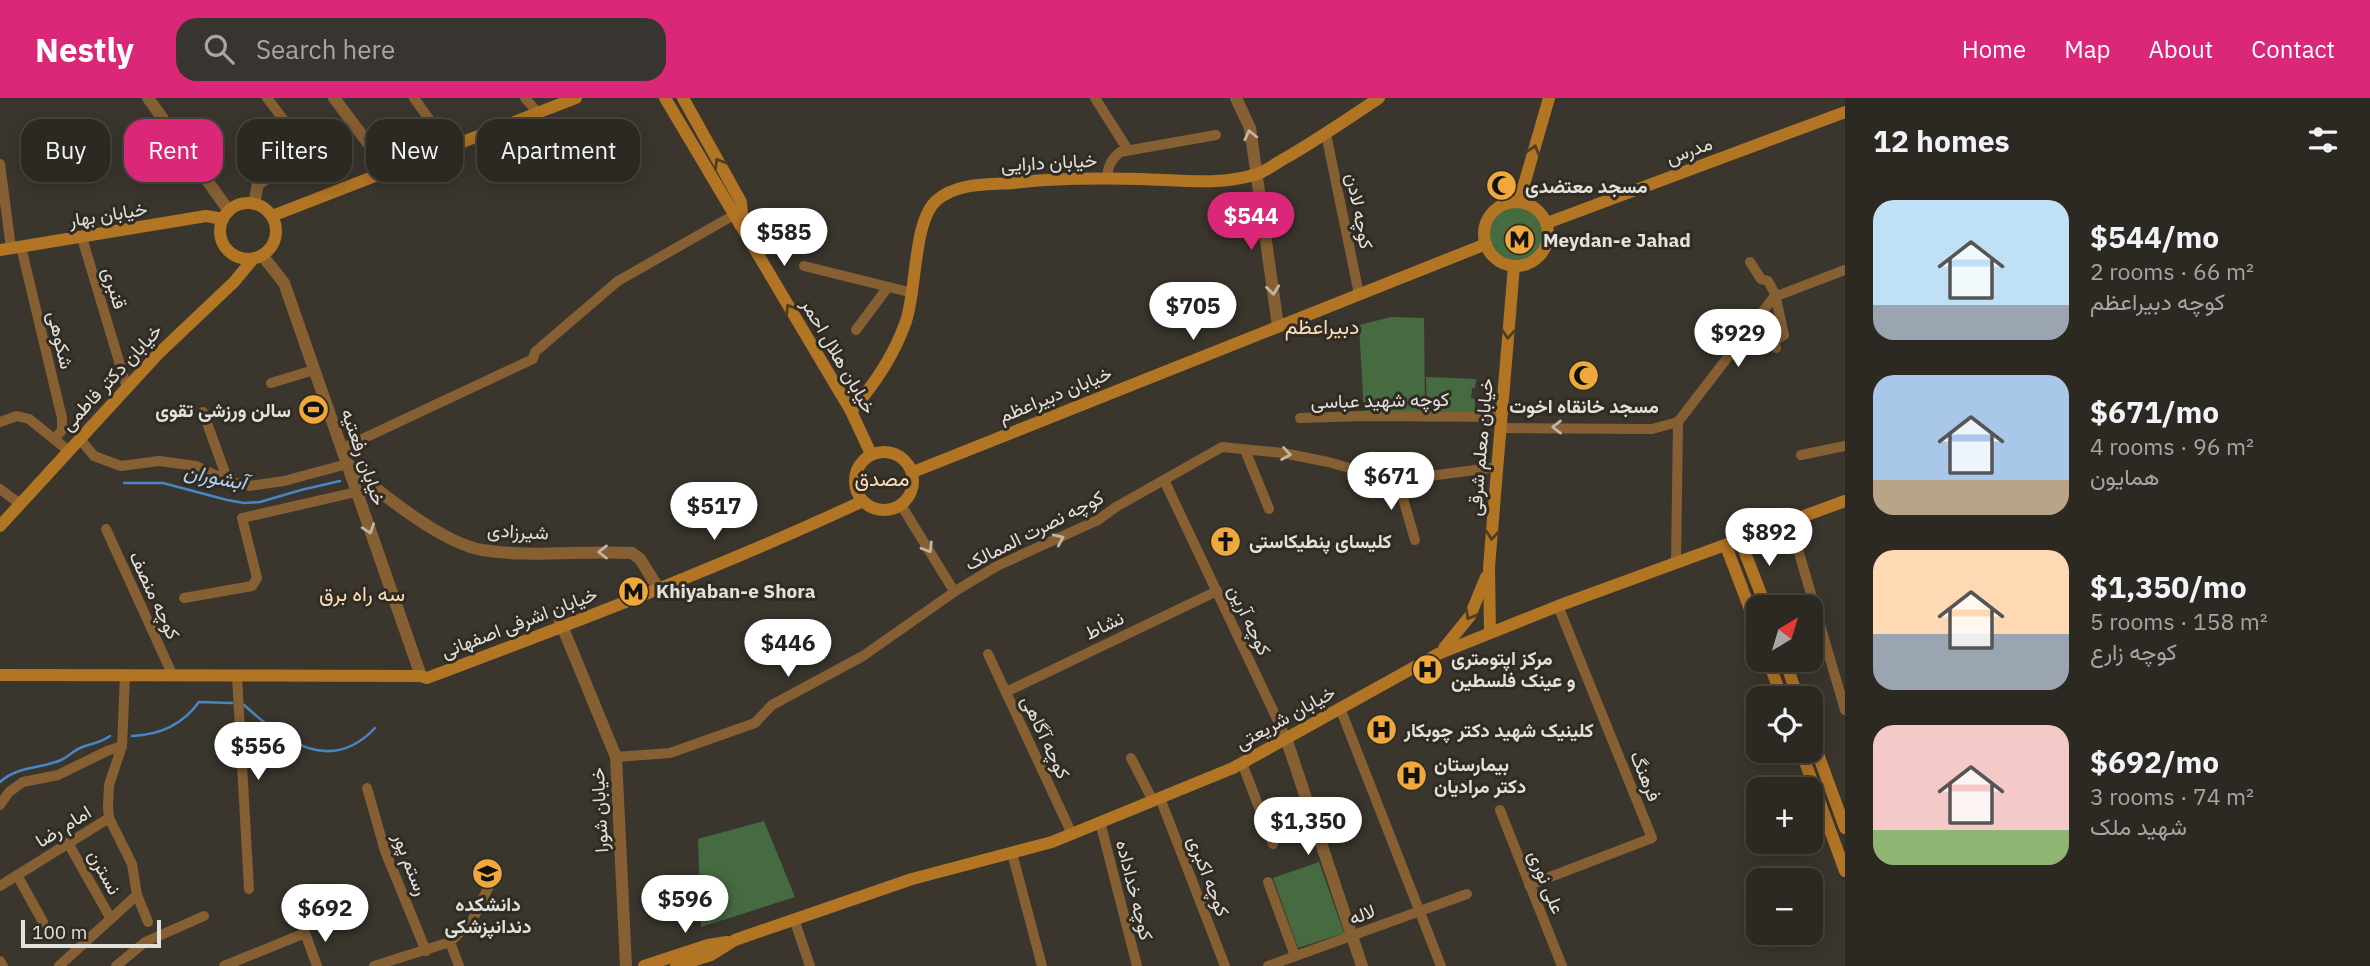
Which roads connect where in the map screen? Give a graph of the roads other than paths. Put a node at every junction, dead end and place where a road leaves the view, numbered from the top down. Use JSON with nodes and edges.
{"nodes":[{"id":1,"x":148,"y":98,"type":"edge"},
{"id":2,"x":267,"y":98,"type":"edge"},
{"id":3,"x":334,"y":98,"type":"edge"},
{"id":4,"x":414,"y":98,"type":"edge"},
{"id":5,"x":525,"y":98,"type":"edge"},
{"id":6,"x":576,"y":98,"type":"edge"},
{"id":7,"x":665,"y":98,"type":"edge"},
{"id":8,"x":683,"y":98,"type":"edge"},
{"id":9,"x":1096,"y":98,"type":"edge"},
{"id":10,"x":1236,"y":98,"type":"edge"},
{"id":11,"x":1379,"y":98,"type":"edge"},
{"id":12,"x":1549,"y":98,"type":"edge"},
{"id":13,"x":1845,"y":112,"type":"edge"},
{"id":14,"x":538,"y":113,"type":"junction"},
{"id":15,"x":283,"y":119,"type":"edge"},
{"id":16,"x":429,"y":119,"type":"edge"},
{"id":17,"x":1326,"y":134,"type":"junction"},
{"id":18,"x":1216,"y":135,"type":"dead end"},
{"id":19,"x":366,"y":140,"type":"edge"},
{"id":20,"x":463,"y":142,"type":"edge"},
{"id":21,"x":1128,"y":150,"type":"junction"},
{"id":22,"x":0,"y":164,"type":"edge"},
{"id":23,"x":1258,"y":174,"type":"junction"},
{"id":24,"x":1107,"y":178,"type":"junction"},
{"id":25,"x":366,"y":180,"type":"edge"},
{"id":26,"x":261,"y":182,"type":"edge"},
{"id":27,"x":1519,"y":202,"type":"junction"},
{"id":28,"x":254,"y":204,"type":"junction"},
{"id":29,"x":226,"y":215,"type":"junction"},
{"id":30,"x":272,"y":216,"type":"junction"},
{"id":31,"x":737,"y":220,"type":"junction"},
{"id":32,"x":1547,"y":223,"type":"junction"},
{"id":33,"x":82,"y":237,"type":"junction"},
{"id":34,"x":1486,"y":244,"type":"junction"},
{"id":35,"x":10,"y":248,"type":"edge"},
{"id":36,"x":258,"y":257,"type":"junction"},
{"id":37,"x":1750,"y":262,"type":"dead end"},
{"id":38,"x":804,"y":265,"type":"dead end"},
{"id":39,"x":1514,"y":266,"type":"junction"},
{"id":40,"x":1845,"y":270,"type":"edge"},
{"id":41,"x":888,"y":287,"type":"junction"},
{"id":42,"x":913,"y":293,"type":"junction"},
{"id":43,"x":1359,"y":294,"type":"junction"},
{"id":44,"x":1774,"y":297,"type":"junction"},
{"id":45,"x":1278,"y":326,"type":"junction"},
{"id":46,"x":856,"y":330,"type":"dead end"},
{"id":47,"x":1776,"y":348,"type":"dead end"},
{"id":48,"x":314,"y":370,"type":"junction"},
{"id":49,"x":271,"y":383,"type":"dead end"},
{"id":50,"x":127,"y":388,"type":"junction"},
{"id":51,"x":851,"y":411,"type":"junction"},
{"id":52,"x":204,"y":412,"type":"dead end"},
{"id":53,"x":1300,"y":418,"type":"dead end"},
{"id":54,"x":0,"y":422,"type":"edge"},
{"id":55,"x":1501,"y":422,"type":"junction"},
{"id":56,"x":1678,"y":422,"type":"junction"},
{"id":57,"x":55,"y":439,"type":"junction"},
{"id":58,"x":80,"y":439,"type":"junction"},
{"id":59,"x":1845,"y":446,"type":"edge"},
{"id":60,"x":341,"y":449,"type":"junction"},
{"id":61,"x":69,"y":450,"type":"junction"},
{"id":62,"x":1245,"y":450,"type":"junction"},
{"id":63,"x":872,"y":454,"type":"junction"},
{"id":64,"x":1801,"y":454,"type":"dead end"},
{"id":65,"x":347,"y":464,"type":"junction"},
{"id":66,"x":1498,"y":467,"type":"junction"},
{"id":67,"x":913,"y":472,"type":"junction"},
{"id":68,"x":1401,"y":477,"type":"junction"},
{"id":69,"x":1164,"y":480,"type":"junction"},
{"id":70,"x":228,"y":481,"type":"junction"},
{"id":71,"x":0,"y":489,"type":"edge"},
{"id":72,"x":356,"y":492,"type":"junction"},
{"id":73,"x":861,"y":498,"type":"junction"},
{"id":74,"x":1845,"y":501,"type":"edge"},
{"id":75,"x":20,"y":504,"type":"junction"},
{"id":76,"x":901,"y":505,"type":"junction"},
{"id":77,"x":1269,"y":509,"type":"dead end"},
{"id":78,"x":1790,"y":522,"type":"junction"},
{"id":79,"x":0,"y":526,"type":"edge"},
{"id":80,"x":106,"y":529,"type":"dead end"},
{"id":81,"x":1415,"y":540,"type":"dead end"},
{"id":82,"x":1741,"y":540,"type":"junction"},
{"id":83,"x":1726,"y":546,"type":"junction"},
{"id":84,"x":1676,"y":563,"type":"junction"},
{"id":85,"x":1489,"y":567,"type":"junction"},
{"id":86,"x":655,"y":583,"type":"junction"},
{"id":87,"x":1217,"y":591,"type":"junction"},
{"id":88,"x":954,"y":592,"type":"junction"},
{"id":89,"x":1761,"y":593,"type":"joint"},
{"id":90,"x":1748,"y":595,"type":"edge"},
{"id":91,"x":1746,"y":597,"type":"edge"},
{"id":92,"x":184,"y":598,"type":"dead end"},
{"id":93,"x":1558,"y":606,"type":"junction"},
{"id":94,"x":561,"y":624,"type":"junction"},
{"id":95,"x":1490,"y":632,"type":"junction"},
{"id":96,"x":988,"y":654,"type":"dead end"},
{"id":97,"x":1438,"y":654,"type":"junction"},
{"id":98,"x":0,"y":675,"type":"edge"},
{"id":99,"x":125,"y":676,"type":"junction"},
{"id":100,"x":173,"y":676,"type":"junction"},
{"id":101,"x":237,"y":676,"type":"junction"},
{"id":102,"x":421,"y":676,"type":"junction"},
{"id":103,"x":1006,"y":692,"type":"junction"},
{"id":104,"x":1340,"y":708,"type":"junction"},
{"id":105,"x":1845,"y":710,"type":"edge"},
{"id":106,"x":1286,"y":738,"type":"junction"},
{"id":107,"x":121,"y":746,"type":"junction"},
{"id":108,"x":616,"y":757,"type":"junction"},
{"id":109,"x":1131,"y":758,"type":"dead end"},
{"id":110,"x":1823,"y":761,"type":"edge"},
{"id":111,"x":1242,"y":763,"type":"junction"},
{"id":112,"x":1805,"y":763,"type":"edge"},
{"id":113,"x":367,"y":788,"type":"dead end"},
{"id":114,"x":1839,"y":794,"type":"edge"},
{"id":115,"x":1156,"y":799,"type":"junction"},
{"id":116,"x":0,"y":805,"type":"edge"},
{"id":117,"x":1500,"y":810,"type":"dead end"},
{"id":118,"x":109,"y":818,"type":"junction"},
{"id":119,"x":1100,"y":822,"type":"junction"},
{"id":120,"x":1845,"y":828,"type":"edge"},
{"id":121,"x":1072,"y":834,"type":"junction"},
{"id":122,"x":68,"y":843,"type":"junction"},
{"id":123,"x":1273,"y":844,"type":"dead end"},
{"id":124,"x":1012,"y":853,"type":"junction"},
{"id":125,"x":1845,"y":871,"type":"edge"},
{"id":126,"x":17,"y":875,"type":"junction"},
{"id":127,"x":1268,"y":882,"type":"dead end"},
{"id":128,"x":1529,"y":885,"type":"junction"},
{"id":129,"x":0,"y":886,"type":"edge"},
{"id":130,"x":489,"y":886,"type":"dead end"},
{"id":131,"x":249,"y":889,"type":"dead end"},
{"id":132,"x":1467,"y":894,"type":"dead end"},
{"id":133,"x":137,"y":895,"type":"junction"},
{"id":134,"x":1420,"y":911,"type":"junction"},
{"id":135,"x":204,"y":916,"type":"dead end"},
{"id":136,"x":111,"y":919,"type":"junction"},
{"id":137,"x":794,"y":919,"type":"junction"},
{"id":138,"x":43,"y":922,"type":"dead end"},
{"id":139,"x":148,"y":922,"type":"dead end"},
{"id":140,"x":1352,"y":936,"type":"junction"},
{"id":141,"x":734,"y":940,"type":"junction"},
{"id":142,"x":450,"y":942,"type":"junction"},
{"id":143,"x":426,"y":951,"type":"junction"},
{"id":144,"x":1295,"y":956,"type":"junction"},
{"id":145,"x":0,"y":961,"type":"edge"},
{"id":146,"x":4,"y":966,"type":"edge"},
{"id":147,"x":59,"y":966,"type":"edge"},
{"id":148,"x":116,"y":966,"type":"edge"},
{"id":149,"x":224,"y":966,"type":"edge"},
{"id":150,"x":317,"y":966,"type":"edge"},
{"id":151,"x":374,"y":966,"type":"edge"},
{"id":152,"x":459,"y":966,"type":"edge"},
{"id":153,"x":626,"y":966,"type":"edge"},
{"id":154,"x":644,"y":966,"type":"edge"},
{"id":155,"x":676,"y":966,"type":"edge"},
{"id":156,"x":810,"y":966,"type":"edge"},
{"id":157,"x":1042,"y":966,"type":"edge"},
{"id":158,"x":1137,"y":966,"type":"edge"},
{"id":159,"x":1225,"y":966,"type":"edge"},
{"id":160,"x":1268,"y":966,"type":"edge"},
{"id":161,"x":1362,"y":966,"type":"edge"},
{"id":162,"x":1441,"y":966,"type":"edge"},
{"id":163,"x":1562,"y":966,"type":"edge"}],
"edges":[{"from":1,"to":29,"type":"street"},
{"from":2,"to":15,"type":"street"},
{"from":3,"to":19,"type":"street"},
{"from":4,"to":16,"type":"street"},
{"from":5,"to":14,"type":"street"},
{"from":6,"to":14,"type":"main road"},
{"from":7,"to":31,"type":"main road","name":"خیابان هلال احمر"},
{"from":31,"to":8,"type":"main road","one_way":true},
{"from":9,"to":21,"type":"street"},
{"from":23,"to":10,"type":"street","one_way":true},
{"from":11,"to":17,"type":"main road","name":"خیابان دارایی"},
{"from":27,"to":12,"type":"main road","one_way":true},
{"from":13,"to":32,"type":"main road","name":"مدرس"},
{"from":14,"to":20,"type":"main road"},
{"from":17,"to":23,"type":"main road","name":"خیابان دارایی"},
{"from":17,"to":43,"type":"street","name":"کوچه لادن"},
{"from":18,"to":21,"type":"street"},
{"from":21,"to":24,"type":"street"},
{"from":22,"to":35,"type":"street","name":"شکوهی"},
{"from":23,"to":24,"type":"main road","name":"خیابان دارایی"},
{"from":23,"to":45,"type":"street","one_way":true},
{"from":24,"to":42,"type":"main road","name":"خیابان دارایی"},
{"from":25,"to":30,"type":"main road"},
{"from":26,"to":28,"type":"street"},
{"from":27,"to":32,"type":"main road"},
{"from":27,"to":34,"type":"main road"},
{"from":28,"to":29,"type":"main road"},
{"from":28,"to":30,"type":"main road"},
{"from":29,"to":33,"type":"main road","name":"خیابان بهار"},
{"from":29,"to":36,"type":"main road"},
{"from":30,"to":36,"type":"main road"},
{"from":51,"to":31,"type":"main road","name":"خیابان هلال احمر","one_way":true},
{"from":31,"to":60,"type":"street"},
{"from":32,"to":39,"type":"main road"},
{"from":33,"to":35,"type":"main road","name":"خیابان بهار"},
{"from":33,"to":50,"type":"street","name":"قنبری"},
{"from":34,"to":39,"type":"main road"},
{"from":34,"to":43,"type":"main road","name":"خیابان دبیراعظم"},
{"from":35,"to":57,"type":"street","name":"شکوهی"},
{"from":36,"to":48,"type":"street","name":"خیابان رفعتیه"},
{"from":36,"to":50,"type":"main road","name":"خیابان دکتر فاطمی"},
{"from":37,"to":44,"type":"street"},
{"from":38,"to":41,"type":"street"},
{"from":39,"to":55,"type":"main road","name":"خیابان معلم شرقی","one_way":true},
{"from":40,"to":44,"type":"street"},
{"from":41,"to":42,"type":"street"},
{"from":41,"to":46,"type":"street"},
{"from":42,"to":51,"type":"main road","name":"خیابان دارایی"},
{"from":43,"to":45,"type":"main road","name":"خیابان دبیراعظم"},
{"from":44,"to":47,"type":"street"},
{"from":44,"to":56,"type":"street"},
{"from":45,"to":67,"type":"main road","name":"خیابان دبیراعظم"},
{"from":48,"to":49,"type":"street"},
{"from":48,"to":60,"type":"street","name":"خیابان رفعتیه"},
{"from":50,"to":58,"type":"main road","name":"خیابان دکتر فاطمی"},
{"from":51,"to":63,"type":"main road","name":"خیابان هلال احمر"},
{"from":52,"to":70,"type":"street"},
{"from":53,"to":55,"type":"street","name":"کوچه شهید عباسی"},
{"from":54,"to":57,"type":"street"},
{"from":56,"to":55,"type":"street","name":"کوچه شهید عباسی","one_way":true},
{"from":55,"to":66,"type":"main road","name":"خیابان معلم شرقی"},
{"from":56,"to":84,"type":"street"},
{"from":57,"to":61,"type":"street"},
{"from":58,"to":61,"type":"main road","name":"خیابان دکتر فاطمی"},
{"from":58,"to":70,"type":"street"},
{"from":59,"to":64,"type":"street"},
{"from":60,"to":65,"type":"street","name":"خیابان رفعتیه"},
{"from":61,"to":75,"type":"main road","name":"خیابان دکتر فاطمی"},
{"from":62,"to":68,"type":"street","name":"کوچه نصرت الممالک","one_way":true},
{"from":62,"to":69,"type":"street","name":"کوچه نصرت الممالک"},
{"from":62,"to":77,"type":"street"},
{"from":63,"to":67,"type":"main road"},
{"from":63,"to":73,"type":"main road"},
{"from":65,"to":70,"type":"street"},
{"from":65,"to":72,"type":"street","name":"خیابان رفعتیه"},
{"from":86,"to":65,"type":"street","name":"شیرزادی","one_way":true},
{"from":66,"to":68,"type":"street","name":"کوچه نصرت الممالک"},
{"from":66,"to":85,"type":"main road","name":"خیابان معلم شرقی","one_way":true},
{"from":67,"to":76,"type":"main road"},
{"from":68,"to":81,"type":"street"},
{"from":69,"to":87,"type":"street","name":"کوچه آرین"},
{"from":88,"to":69,"type":"street","name":"کوچه نصرت الممالک","one_way":true},
{"from":71,"to":75,"type":"street"},
{"from":72,"to":92,"type":"street"},
{"from":72,"to":102,"type":"street","name":"خیابان رفعتیه","one_way":true},
{"from":73,"to":76,"type":"main road"},
{"from":73,"to":86,"type":"main road","name":"خیابان اشرفی اصفهانی"},
{"from":73,"to":94,"type":"main road","name":"خیابان اشرفی اصفهانی"},
{"from":74,"to":78,"type":"main road","name":"خیابان شریعتی"},
{"from":75,"to":79,"type":"main road","name":"خیابان دکتر فاطمی"},
{"from":76,"to":88,"type":"street","one_way":true},
{"from":78,"to":82,"type":"main road","name":"خیابان شریعتی"},
{"from":78,"to":105,"type":"street"},
{"from":80,"to":100,"type":"street","name":"کوچه منصف"},
{"from":82,"to":83,"type":"main road","name":"خیابان شریعتی"},
{"from":82,"to":89,"type":"main road"},
{"from":83,"to":84,"type":"main road","name":"خیابان شریعتی"},
{"from":83,"to":91,"type":"main road"},
{"from":84,"to":93,"type":"main road","name":"خیابان شریعتی"},
{"from":85,"to":95,"type":"main road","name":"خیابان معلم شرقی"},
{"from":85,"to":97,"type":"main road","one_way":true},
{"from":86,"to":94,"type":"main road","name":"خیابان اشرفی اصفهانی"},
{"from":87,"to":103,"type":"street","name":"نشاط"},
{"from":87,"to":106,"type":"street","name":"کوچه آرین"},
{"from":88,"to":108,"type":"street","name":"کوچه نصرت الممالک"},
{"from":89,"to":90,"type":"main road"},
{"from":93,"to":95,"type":"main road","name":"خیابان شریعتی"},
{"from":93,"to":128,"type":"street","name":"فرهنگ"},
{"from":94,"to":102,"type":"main road","name":"خیابان اشرفی اصفهانی"},
{"from":94,"to":108,"type":"street","name":"خیابان شورا"},
{"from":95,"to":97,"type":"main road","name":"خیابان شریعتی"},
{"from":96,"to":103,"type":"street","name":"کوچه آگاهی"},
{"from":97,"to":104,"type":"main road","name":"خیابان شریعتی"},
{"from":98,"to":99,"type":"main road","name":"خیابان اشرفی اصفهانی"},
{"from":99,"to":100,"type":"main road","name":"خیابان اشرفی اصفهانی"},
{"from":99,"to":107,"type":"street"},
{"from":100,"to":101,"type":"main road","name":"خیابان اشرفی اصفهانی"},
{"from":101,"to":102,"type":"main road","name":"خیابان اشرفی اصفهانی"},
{"from":101,"to":131,"type":"street"},
{"from":103,"to":121,"type":"street","name":"کوچه آگاهی"},
{"from":104,"to":106,"type":"main road","name":"خیابان شریعتی"},
{"from":104,"to":134,"type":"street"},
{"from":106,"to":111,"type":"main road","name":"خیابان شریعتی"},
{"from":106,"to":140,"type":"street"},
{"from":107,"to":116,"type":"street"},
{"from":107,"to":118,"type":"street"},
{"from":108,"to":153,"type":"street","name":"خیابان شورا"},
{"from":109,"to":115,"type":"street","name":"کوچه اکبری"},
{"from":110,"to":114,"type":"main road"},
{"from":111,"to":115,"type":"main road","name":"خیابان شریعتی"},
{"from":111,"to":123,"type":"street"},
{"from":112,"to":125,"type":"main road"},
{"from":113,"to":143,"type":"street","name":"رستم پور"},
{"from":114,"to":120,"type":"main road"},
{"from":115,"to":119,"type":"main road","name":"خیابان شریعتی"},
{"from":115,"to":159,"type":"street","name":"کوچه اکبری"},
{"from":117,"to":128,"type":"street","name":"علی نوری"},
{"from":118,"to":122,"type":"street","name":"امام رضا"},
{"from":118,"to":133,"type":"street"},
{"from":119,"to":121,"type":"main road","name":"خیابان شریعتی"},
{"from":119,"to":158,"type":"street","name":"کوچه خداداده"},
{"from":121,"to":124,"type":"main road","name":"خیابان شریعتی"},
{"from":122,"to":126,"type":"street","name":"امام رضا"},
{"from":122,"to":136,"type":"street","name":"نسترن"},
{"from":124,"to":137,"type":"main road","name":"خیابان شریعتی"},
{"from":124,"to":157,"type":"street"},
{"from":126,"to":129,"type":"street","name":"امام رضا"},
{"from":126,"to":138,"type":"street"},
{"from":127,"to":144,"type":"street"},
{"from":128,"to":163,"type":"street","name":"علی نوری"},
{"from":130,"to":142,"type":"street"},
{"from":132,"to":134,"type":"street","name":"لاله"},
{"from":133,"to":136,"type":"street"},
{"from":133,"to":139,"type":"street"},
{"from":134,"to":140,"type":"street","name":"لاله"},
{"from":134,"to":162,"type":"street"},
{"from":135,"to":148,"type":"street"},
{"from":136,"to":147,"type":"street"},
{"from":137,"to":141,"type":"main road","name":"خیابان شریعتی"},
{"from":137,"to":156,"type":"street"},
{"from":140,"to":144,"type":"street","name":"لاله"},
{"from":140,"to":161,"type":"street"},
{"from":141,"to":154,"type":"main road","name":"خیابان شریعتی"},
{"from":141,"to":155,"type":"main road","name":"خیابان شریعتی"},
{"from":142,"to":143,"type":"street"},
{"from":142,"to":152,"type":"street"},
{"from":143,"to":151,"type":"street"},
{"from":144,"to":160,"type":"street","name":"لاله"},
{"from":145,"to":146,"type":"street"},
{"from":149,"to":150,"type":"street"}]}
